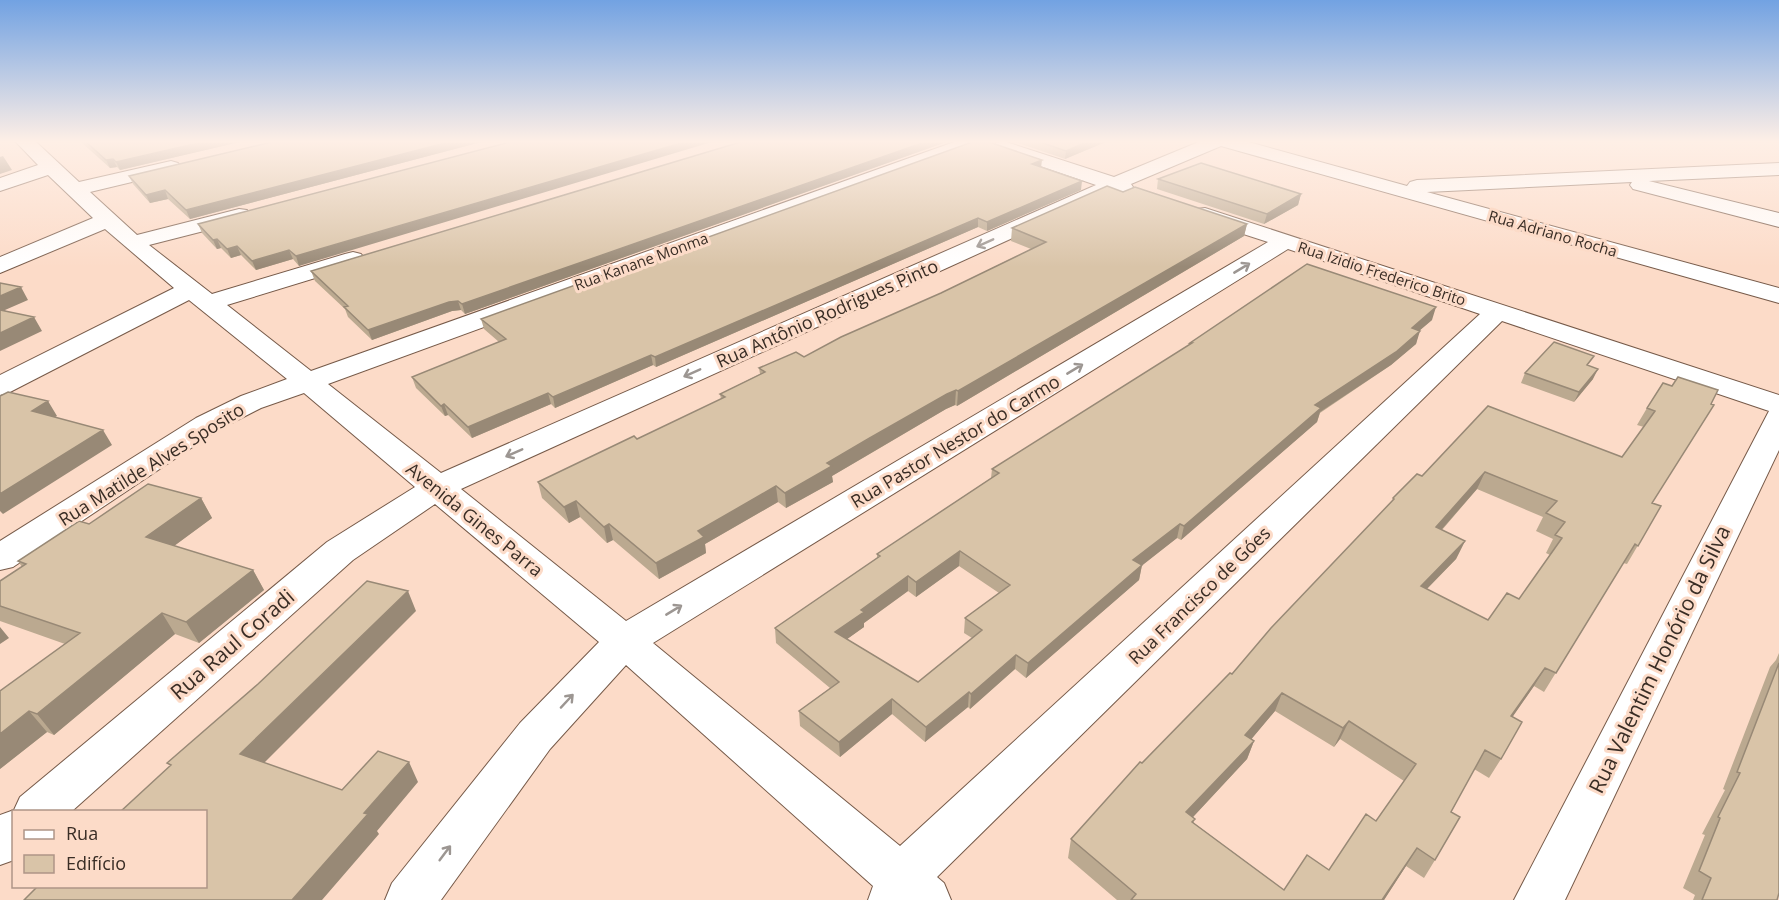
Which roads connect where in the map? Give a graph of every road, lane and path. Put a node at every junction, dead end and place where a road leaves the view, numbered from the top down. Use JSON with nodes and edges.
{"nodes":[{"id":1,"x":71,"y":183,"type":"edge"},
{"id":2,"x":858,"y":183,"type":"edge"},
{"id":3,"x":1112,"y":183,"type":"edge"},
{"id":4,"x":1371,"y":183,"type":"edge"},
{"id":5,"x":1489,"y":183,"type":"edge"},
{"id":6,"x":1632,"y":183,"type":"edge"},
{"id":7,"x":1115,"y":184,"type":"junction"},
{"id":8,"x":1389,"y":188,"type":"junction"},
{"id":9,"x":1147,"y":195,"type":"edge"},
{"id":10,"x":1179,"y":206,"type":"edge"},
{"id":11,"x":257,"y":210,"type":"edge"},
{"id":12,"x":1779,"y":220,"type":"edge"},
{"id":13,"x":120,"y":231,"type":"junction"},
{"id":14,"x":1286,"y":242,"type":"junction"},
{"id":15,"x":368,"y":255,"type":"edge"},
{"id":16,"x":0,"y":266,"type":"edge"},
{"id":17,"x":199,"y":296,"type":"junction"},
{"id":18,"x":1779,"y":296,"type":"edge"},
{"id":19,"x":1497,"y":312,"type":"junction"},
{"id":20,"x":307,"y":381,"type":"junction"},
{"id":21,"x":0,"y":386,"type":"edge"},
{"id":22,"x":1779,"y":405,"type":"edge"},
{"id":23,"x":1779,"y":418,"type":"edge"},
{"id":24,"x":436,"y":488,"type":"junction"},
{"id":25,"x":0,"y":558,"type":"edge"},
{"id":26,"x":624,"y":640,"type":"junction"},
{"id":27,"x":39,"y":810,"type":"edge"},
{"id":28,"x":12,"y":834,"type":"edge"},
{"id":29,"x":0,"y":843,"type":"edge"},
{"id":30,"x":906,"y":893,"type":"edge"},
{"id":31,"x":410,"y":900,"type":"edge"},
{"id":32,"x":1539,"y":900,"type":"edge"}],
"edges":[{"from":1,"to":13,"type":"street","name":"Avenida Gines Parra"},
{"from":2,"to":20,"type":"street","name":"Rua Kanane Monma"},
{"from":3,"to":7,"type":"street"},
{"from":4,"to":8,"type":"street","name":"Rua Adriano Rocha"},
{"from":5,"to":8,"type":"street"},
{"from":6,"to":12,"type":"street"},
{"from":7,"to":9,"type":"street"},
{"from":7,"to":24,"type":"street","name":"Rua Antônio Rodrigues Pinto","one_way":true},
{"from":8,"to":18,"type":"street","name":"Rua Adriano Rocha"},
{"from":10,"to":14,"type":"street","name":"Rua Izidio Frederico Brito"},
{"from":11,"to":13,"type":"street"},
{"from":13,"to":16,"type":"street"},
{"from":13,"to":17,"type":"street","name":"Avenida Gines Parra"},
{"from":14,"to":19,"type":"street","name":"Rua Izidio Frederico Brito"},
{"from":26,"to":14,"type":"street","name":"Rua Pastor Nestor do Carmo","one_way":true},
{"from":15,"to":17,"type":"street"},
{"from":17,"to":20,"type":"street","name":"Avenida Gines Parra"},
{"from":17,"to":21,"type":"street"},
{"from":19,"to":22,"type":"street","name":"Rua Izidio Frederico Brito"},
{"from":19,"to":30,"type":"street","name":"Rua Francisco de Góes"},
{"from":20,"to":24,"type":"street","name":"Avenida Gines Parra"},
{"from":20,"to":25,"type":"street","name":"Rua Matilde Alves Sposito"},
{"from":23,"to":32,"type":"street","name":"Rua Valentim Honório da Silva"},
{"from":24,"to":26,"type":"street","name":"Avenida Gines Parra"},
{"from":24,"to":27,"type":"street","name":"Rua Raul Coradi"},
{"from":26,"to":30,"type":"street","name":"Avenida Gines Parra"},
{"from":31,"to":26,"type":"street","name":"Rua Pastor Nestor do Carmo","one_way":true},
{"from":28,"to":29,"type":"street"}]}
